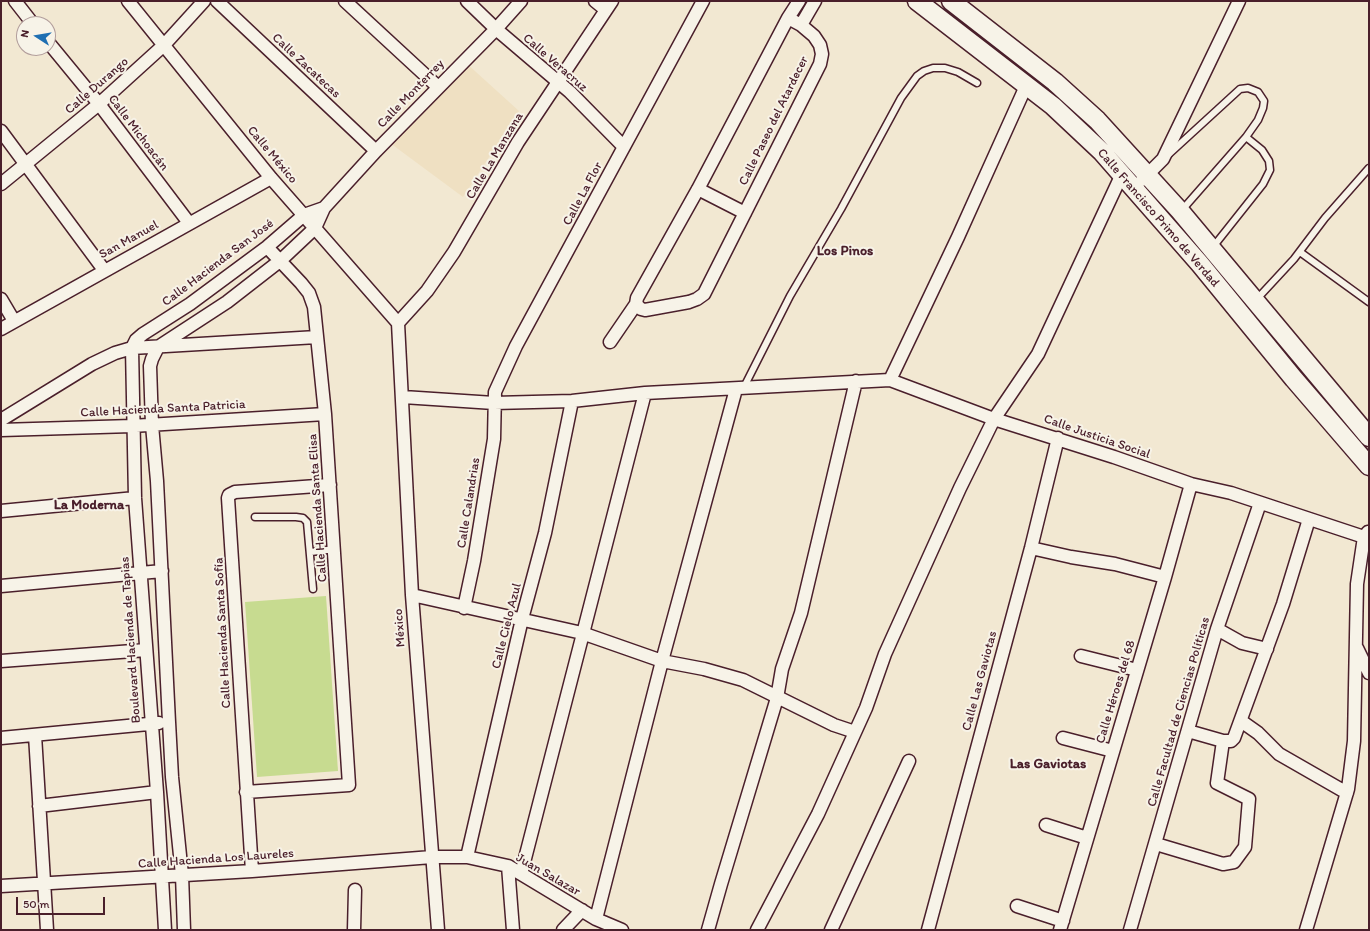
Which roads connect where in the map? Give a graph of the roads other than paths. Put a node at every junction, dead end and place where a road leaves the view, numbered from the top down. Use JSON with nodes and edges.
{"nodes":[{"id":1,"x":14,"y":1,"type":"edge"},
{"id":2,"x":128,"y":1,"type":"edge"},
{"id":3,"x":204,"y":1,"type":"edge"},
{"id":4,"x":217,"y":1,"type":"edge"},
{"id":5,"x":344,"y":1,"type":"edge"},
{"id":6,"x":467,"y":1,"type":"edge"},
{"id":7,"x":521,"y":1,"type":"edge"},
{"id":8,"x":595,"y":1,"type":"edge"},
{"id":9,"x":704,"y":1,"type":"edge"},
{"id":10,"x":799,"y":1,"type":"edge"},
{"id":11,"x":815,"y":1,"type":"edge"},
{"id":12,"x":917,"y":1,"type":"edge"},
{"id":13,"x":951,"y":1,"type":"edge"},
{"id":14,"x":1239,"y":1,"type":"edge"},
{"id":15,"x":609,"y":6,"type":"edge"},
{"id":16,"x":26,"y":16,"type":"edge"},
{"id":17,"x":788,"y":18,"type":"junction"},
{"id":18,"x":801,"y":25,"type":"junction"},
{"id":19,"x":496,"y":30,"type":"junction"},
{"id":20,"x":164,"y":45,"type":"junction"},
{"id":21,"x":56,"y":52,"type":"edge"},
{"id":22,"x":557,"y":83,"type":"junction"},
{"id":23,"x":977,"y":83,"type":"dead end"},
{"id":24,"x":437,"y":86,"type":"junction"},
{"id":25,"x":1026,"y":86,"type":"junction"},
{"id":26,"x":99,"y":104,"type":"junction"},
{"id":27,"x":1,"y":131,"type":"edge"},
{"id":28,"x":1246,"y":137,"type":"junction"},
{"id":29,"x":624,"y":147,"type":"junction"},
{"id":30,"x":376,"y":151,"type":"junction"},
{"id":31,"x":1163,"y":159,"type":"junction"},
{"id":32,"x":27,"y":164,"type":"junction"},
{"id":33,"x":1369,"y":168,"type":"edge"},
{"id":34,"x":1122,"y":174,"type":"junction"},
{"id":35,"x":1148,"y":175,"type":"junction"},
{"id":36,"x":271,"y":178,"type":"junction"},
{"id":37,"x":1,"y":184,"type":"edge"},
{"id":38,"x":1134,"y":188,"type":"junction"},
{"id":39,"x":698,"y":189,"type":"junction"},
{"id":40,"x":324,"y":208,"type":"junction"},
{"id":41,"x":1180,"y":211,"type":"junction"},
{"id":42,"x":745,"y":213,"type":"junction"},
{"id":43,"x":304,"y":215,"type":"junction"},
{"id":44,"x":189,"y":223,"type":"junction"},
{"id":45,"x":315,"y":228,"type":"junction"},
{"id":46,"x":267,"y":247,"type":"junction"},
{"id":47,"x":1211,"y":249,"type":"junction"},
{"id":48,"x":1300,"y":252,"type":"junction"},
{"id":49,"x":281,"y":260,"type":"junction"},
{"id":50,"x":104,"y":270,"type":"junction"},
{"id":51,"x":1,"y":299,"type":"edge"},
{"id":52,"x":1255,"y":301,"type":"junction"},
{"id":53,"x":1369,"y":302,"type":"edge"},
{"id":54,"x":636,"y":304,"type":"junction"},
{"id":55,"x":14,"y":321,"type":"junction"},
{"id":56,"x":398,"y":323,"type":"junction"},
{"id":57,"x":1,"y":329,"type":"edge"},
{"id":58,"x":317,"y":337,"type":"junction"},
{"id":59,"x":610,"y":342,"type":"dead end"},
{"id":60,"x":158,"y":347,"type":"junction"},
{"id":61,"x":132,"y":348,"type":"junction"},
{"id":62,"x":890,"y":380,"type":"junction"},
{"id":63,"x":856,"y":381,"type":"junction"},
{"id":64,"x":739,"y":389,"type":"junction"},
{"id":65,"x":645,"y":393,"type":"junction"},
{"id":66,"x":403,"y":397,"type":"junction"},
{"id":67,"x":572,"y":401,"type":"junction"},
{"id":68,"x":494,"y":403,"type":"junction"},
{"id":69,"x":326,"y":414,"type":"junction"},
{"id":70,"x":994,"y":418,"type":"junction"},
{"id":71,"x":1,"y":420,"type":"edge"},
{"id":72,"x":152,"y":425,"type":"junction"},
{"id":73,"x":132,"y":426,"type":"junction"},
{"id":74,"x":1,"y":430,"type":"edge"},
{"id":75,"x":1369,"y":437,"type":"edge"},
{"id":76,"x":1058,"y":438,"type":"junction"},
{"id":77,"x":1369,"y":466,"type":"edge"},
{"id":78,"x":1191,"y":484,"type":"junction"},
{"id":79,"x":330,"y":485,"type":"junction"},
{"id":80,"x":135,"y":498,"type":"junction"},
{"id":81,"x":1260,"y":503,"type":"junction"},
{"id":82,"x":1,"y":511,"type":"edge"},
{"id":83,"x":255,"y":517,"type":"dead end"},
{"id":84,"x":1309,"y":519,"type":"junction"},
{"id":85,"x":1366,"y":534,"type":"edge"},
{"id":86,"x":1031,"y":548,"type":"junction"},
{"id":87,"x":335,"y":550,"type":"junction"},
{"id":88,"x":311,"y":552,"type":"junction"},
{"id":89,"x":162,"y":571,"type":"junction"},
{"id":90,"x":140,"y":574,"type":"junction"},
{"id":91,"x":1165,"y":577,"type":"junction"},
{"id":92,"x":1,"y":586,"type":"edge"},
{"id":93,"x":313,"y":589,"type":"dead end"},
{"id":94,"x":412,"y":595,"type":"junction"},
{"id":95,"x":464,"y":608,"type":"junction"},
{"id":96,"x":522,"y":619,"type":"junction"},
{"id":97,"x":1217,"y":629,"type":"junction"},
{"id":98,"x":582,"y":633,"type":"junction"},
{"id":99,"x":1355,"y":643,"type":"junction"},
{"id":100,"x":1267,"y":649,"type":"junction"},
{"id":101,"x":146,"y":650,"type":"junction"},
{"id":102,"x":1081,"y":656,"type":"dead end"},
{"id":103,"x":1,"y":661,"type":"edge"},
{"id":104,"x":662,"y":661,"type":"junction"},
{"id":105,"x":1137,"y":670,"type":"junction"},
{"id":106,"x":1369,"y":672,"type":"edge"},
{"id":107,"x":777,"y":698,"type":"junction"},
{"id":108,"x":1241,"y":721,"type":"junction"},
{"id":109,"x":169,"y":722,"type":"junction"},
{"id":110,"x":152,"y":724,"type":"junction"},
{"id":111,"x":1188,"y":731,"type":"junction"},
{"id":112,"x":855,"y":732,"type":"junction"},
{"id":113,"x":36,"y":735,"type":"junction"},
{"id":114,"x":1,"y":738,"type":"edge"},
{"id":115,"x":1063,"y":738,"type":"dead end"},
{"id":116,"x":1223,"y":741,"type":"junction"},
{"id":117,"x":1113,"y":751,"type":"junction"},
{"id":118,"x":908,"y":761,"type":"dead end"},
{"id":119,"x":157,"y":792,"type":"junction"},
{"id":120,"x":246,"y":792,"type":"junction"},
{"id":121,"x":1347,"y":793,"type":"junction"},
{"id":122,"x":39,"y":806,"type":"junction"},
{"id":123,"x":1046,"y":825,"type":"dead end"},
{"id":124,"x":1087,"y":838,"type":"junction"},
{"id":125,"x":1156,"y":844,"type":"junction"},
{"id":126,"x":467,"y":856,"type":"junction"},
{"id":127,"x":432,"y":857,"type":"junction"},
{"id":128,"x":508,"y":866,"type":"junction"},
{"id":129,"x":252,"y":872,"type":"junction"},
{"id":130,"x":521,"y":874,"type":"junction"},
{"id":131,"x":182,"y":875,"type":"junction"},
{"id":132,"x":162,"y":877,"type":"junction"},
{"id":133,"x":43,"y":884,"type":"junction"},
{"id":134,"x":1,"y":886,"type":"edge"},
{"id":135,"x":355,"y":890,"type":"dead end"},
{"id":136,"x":1017,"y":906,"type":"dead end"},
{"id":137,"x":582,"y":910,"type":"junction"},
{"id":138,"x":596,"y":919,"type":"junction"},
{"id":139,"x":1061,"y":925,"type":"edge"},
{"id":140,"x":47,"y":930,"type":"edge"},
{"id":141,"x":164,"y":930,"type":"edge"},
{"id":142,"x":184,"y":930,"type":"edge"},
{"id":143,"x":354,"y":930,"type":"edge"},
{"id":144,"x":438,"y":930,"type":"edge"},
{"id":145,"x":514,"y":930,"type":"edge"},
{"id":146,"x":563,"y":930,"type":"edge"},
{"id":147,"x":622,"y":930,"type":"edge"},
{"id":148,"x":708,"y":930,"type":"edge"},
{"id":149,"x":757,"y":930,"type":"edge"},
{"id":150,"x":831,"y":930,"type":"edge"},
{"id":151,"x":928,"y":930,"type":"edge"},
{"id":152,"x":1130,"y":930,"type":"edge"},
{"id":153,"x":1306,"y":930,"type":"edge"}],
"edges":[{"from":1,"to":16,"type":"street"},
{"from":2,"to":20,"type":"street","name":"Calle México"},
{"from":3,"to":20,"type":"street","name":"Calle Durango"},
{"from":4,"to":30,"type":"street","name":"Calle Zacatecas"},
{"from":5,"to":24,"type":"street"},
{"from":6,"to":19,"type":"street","name":"Calle Veracruz"},
{"from":7,"to":19,"type":"street","name":"Calle Monterrey"},
{"from":8,"to":15,"type":"street"},
{"from":9,"to":29,"type":"street","name":"Calle La Flor"},
{"from":10,"to":17,"type":"street"},
{"from":11,"to":18,"type":"street"},
{"from":12,"to":25,"type":"main road","name":"Calle Francisco Primo de Verdad"},
{"from":13,"to":35,"type":"main road","name":"Calle Francisco Primo de Verdad"},
{"from":14,"to":31,"type":"street"},
{"from":15,"to":22,"type":"street","name":"Calle La Manzana"},
{"from":17,"to":18,"type":"street","name":"Calle Paseo del Atardecer"},
{"from":17,"to":39,"type":"street"},
{"from":18,"to":42,"type":"street","name":"Calle Paseo del Atardecer"},
{"from":19,"to":22,"type":"street","name":"Calle Veracruz"},
{"from":19,"to":24,"type":"street","name":"Calle Monterrey"},
{"from":20,"to":26,"type":"street","name":"Calle Durango"},
{"from":20,"to":36,"type":"street","name":"Calle México"},
{"from":21,"to":26,"type":"street","name":"Calle Michoacán"},
{"from":22,"to":29,"type":"street","name":"Calle Veracruz"},
{"from":22,"to":56,"type":"street","name":"Calle La Manzana"},
{"from":23,"to":64,"type":"lane"},
{"from":24,"to":30,"type":"street","name":"Calle Monterrey"},
{"from":25,"to":34,"type":"main road","name":"Calle Francisco Primo de Verdad"},
{"from":25,"to":62,"type":"street"},
{"from":26,"to":32,"type":"street","name":"Calle Durango"},
{"from":26,"to":44,"type":"street","name":"Calle Michoacán"},
{"from":27,"to":32,"type":"street"},
{"from":28,"to":31,"type":"lane"},
{"from":28,"to":41,"type":"lane"},
{"from":28,"to":47,"type":"lane"},
{"from":29,"to":68,"type":"street","name":"Calle La Flor"},
{"from":30,"to":40,"type":"street","name":"Calle Monterrey"},
{"from":31,"to":35,"type":"street"},
{"from":32,"to":37,"type":"street","name":"Calle Durango"},
{"from":32,"to":50,"type":"street"},
{"from":33,"to":48,"type":"lane"},
{"from":34,"to":38,"type":"main road","name":"Calle Francisco Primo de Verdad"},
{"from":34,"to":70,"type":"street"},
{"from":35,"to":38,"type":"street"},
{"from":35,"to":41,"type":"main road","name":"Calle Francisco Primo de Verdad"},
{"from":36,"to":43,"type":"street","name":"Calle México"},
{"from":36,"to":44,"type":"street","name":"San Manuel"},
{"from":38,"to":77,"type":"main road","name":"Calle Francisco Primo de Verdad"},
{"from":39,"to":42,"type":"street"},
{"from":39,"to":54,"type":"street"},
{"from":40,"to":43,"type":"street","name":"Calle Monterrey"},
{"from":40,"to":45,"type":"street","name":"Calle Monterrey"},
{"from":41,"to":47,"type":"main road","name":"Calle Francisco Primo de Verdad"},
{"from":42,"to":54,"type":"street","name":"Calle Paseo del Atardecer"},
{"from":43,"to":45,"type":"street","name":"Calle México"},
{"from":43,"to":46,"type":"street","name":"Calle Hacienda San José"},
{"from":44,"to":50,"type":"street","name":"San Manuel"},
{"from":45,"to":49,"type":"street"},
{"from":45,"to":56,"type":"street","name":"Calle México"},
{"from":46,"to":49,"type":"street","name":"Calle Hacienda Santa Elisa"},
{"from":46,"to":61,"type":"street","name":"Calle Hacienda San José"},
{"from":47,"to":52,"type":"main road","name":"Calle Francisco Primo de Verdad"},
{"from":48,"to":52,"type":"lane"},
{"from":48,"to":53,"type":"lane"},
{"from":49,"to":58,"type":"street","name":"Calle Hacienda Santa Elisa"},
{"from":49,"to":60,"type":"street"},
{"from":50,"to":55,"type":"street","name":"San Manuel"},
{"from":51,"to":55,"type":"street"},
{"from":52,"to":75,"type":"main road","name":"Calle Francisco Primo de Verdad"},
{"from":54,"to":59,"type":"street"},
{"from":55,"to":57,"type":"street","name":"San Manuel"},
{"from":56,"to":66,"type":"street","name":"México"},
{"from":58,"to":60,"type":"street"},
{"from":58,"to":69,"type":"street","name":"Calle Hacienda Santa Elisa"},
{"from":60,"to":61,"type":"street"},
{"from":60,"to":72,"type":"street"},
{"from":61,"to":71,"type":"street"},
{"from":61,"to":73,"type":"street","name":"Boulevard Hacienda de Tapias"},
{"from":62,"to":63,"type":"street"},
{"from":62,"to":70,"type":"street","name":"Calle Justicia Social"},
{"from":63,"to":64,"type":"street"},
{"from":63,"to":107,"type":"street"},
{"from":64,"to":65,"type":"street"},
{"from":64,"to":104,"type":"street"},
{"from":65,"to":67,"type":"street"},
{"from":65,"to":98,"type":"street"},
{"from":66,"to":68,"type":"street"},
{"from":66,"to":94,"type":"street","name":"México"},
{"from":67,"to":68,"type":"street"},
{"from":67,"to":96,"type":"street","name":"Calle Cielo Azul"},
{"from":68,"to":95,"type":"street","name":"Calle Calandrias"},
{"from":69,"to":72,"type":"street","name":"Calle Hacienda Santa Patricia"},
{"from":69,"to":79,"type":"street","name":"Calle Hacienda Santa Elisa"},
{"from":70,"to":76,"type":"street","name":"Calle Justicia Social"},
{"from":70,"to":112,"type":"street"},
{"from":72,"to":73,"type":"street","name":"Calle Hacienda Santa Patricia"},
{"from":72,"to":89,"type":"street"},
{"from":73,"to":74,"type":"street","name":"Calle Hacienda Santa Patricia"},
{"from":73,"to":80,"type":"street","name":"Boulevard Hacienda de Tapias"},
{"from":76,"to":78,"type":"street","name":"Calle Justicia Social"},
{"from":76,"to":86,"type":"street","name":"Calle Las Gaviotas"},
{"from":78,"to":81,"type":"street","name":"Calle Justicia Social"},
{"from":78,"to":91,"type":"street","name":"Calle Héroes del 68"},
{"from":79,"to":87,"type":"street","name":"Calle Hacienda Santa Elisa"},
{"from":79,"to":120,"type":"street","name":"Calle Hacienda Santa Sofía"},
{"from":80,"to":82,"type":"street"},
{"from":80,"to":90,"type":"street","name":"Boulevard Hacienda de Tapias"},
{"from":81,"to":84,"type":"street","name":"Calle Justicia Social"},
{"from":81,"to":97,"type":"street","name":"Calle Facultad de Ciencias Políticas"},
{"from":83,"to":88,"type":"lane"},
{"from":84,"to":85,"type":"street","name":"Calle Justicia Social"},
{"from":84,"to":100,"type":"street"},
{"from":85,"to":99,"type":"street"},
{"from":86,"to":91,"type":"street"},
{"from":86,"to":151,"type":"street","name":"Calle Las Gaviotas"},
{"from":87,"to":88,"type":"lane"},
{"from":87,"to":120,"type":"street","name":"Calle Hacienda Santa Elisa"},
{"from":88,"to":93,"type":"lane"},
{"from":89,"to":90,"type":"street"},
{"from":89,"to":109,"type":"street"},
{"from":90,"to":92,"type":"street"},
{"from":90,"to":101,"type":"street","name":"Boulevard Hacienda de Tapias"},
{"from":91,"to":105,"type":"street","name":"Calle Héroes del 68"},
{"from":94,"to":95,"type":"street"},
{"from":94,"to":127,"type":"street","name":"México"},
{"from":95,"to":96,"type":"street"},
{"from":96,"to":98,"type":"street"},
{"from":96,"to":126,"type":"street","name":"Calle Cielo Azul"},
{"from":97,"to":100,"type":"street"},
{"from":97,"to":111,"type":"street","name":"Calle Facultad de Ciencias Políticas"},
{"from":98,"to":104,"type":"street"},
{"from":98,"to":130,"type":"street"},
{"from":99,"to":106,"type":"street"},
{"from":99,"to":121,"type":"street"},
{"from":100,"to":108,"type":"street"},
{"from":101,"to":103,"type":"street"},
{"from":101,"to":110,"type":"street","name":"Boulevard Hacienda de Tapias"},
{"from":102,"to":105,"type":"street"},
{"from":104,"to":107,"type":"street"},
{"from":104,"to":138,"type":"street"},
{"from":105,"to":117,"type":"street","name":"Calle Héroes del 68"},
{"from":107,"to":112,"type":"street"},
{"from":107,"to":148,"type":"street"},
{"from":108,"to":116,"type":"street"},
{"from":108,"to":121,"type":"street"},
{"from":109,"to":110,"type":"street"},
{"from":109,"to":131,"type":"street"},
{"from":110,"to":113,"type":"street"},
{"from":110,"to":119,"type":"street","name":"Boulevard Hacienda de Tapias"},
{"from":111,"to":116,"type":"street"},
{"from":111,"to":125,"type":"street","name":"Calle Facultad de Ciencias Políticas"},
{"from":112,"to":149,"type":"street"},
{"from":113,"to":114,"type":"street"},
{"from":113,"to":122,"type":"street"},
{"from":115,"to":117,"type":"street"},
{"from":116,"to":125,"type":"street"},
{"from":117,"to":124,"type":"street","name":"Calle Héroes del 68"},
{"from":118,"to":150,"type":"street"},
{"from":119,"to":122,"type":"street"},
{"from":119,"to":132,"type":"street","name":"Boulevard Hacienda de Tapias"},
{"from":120,"to":129,"type":"street","name":"Calle Hacienda Santa Sofía"},
{"from":121,"to":153,"type":"street"},
{"from":122,"to":133,"type":"street"},
{"from":123,"to":124,"type":"street"},
{"from":124,"to":139,"type":"street","name":"Calle Héroes del 68"},
{"from":125,"to":152,"type":"street","name":"Calle Facultad de Ciencias Políticas"},
{"from":126,"to":127,"type":"street","name":"Juan Salazar"},
{"from":126,"to":128,"type":"street","name":"Juan Salazar"},
{"from":127,"to":129,"type":"street","name":"Calle Hacienda Los Laureles"},
{"from":127,"to":144,"type":"street","name":"México"},
{"from":128,"to":130,"type":"street","name":"Juan Salazar"},
{"from":128,"to":145,"type":"street"},
{"from":129,"to":131,"type":"street","name":"Calle Hacienda Los Laureles"},
{"from":130,"to":137,"type":"street","name":"Juan Salazar"},
{"from":131,"to":132,"type":"street","name":"Calle Hacienda Los Laureles"},
{"from":131,"to":142,"type":"street"},
{"from":132,"to":133,"type":"street","name":"Calle Hacienda Los Laureles"},
{"from":132,"to":141,"type":"street","name":"Boulevard Hacienda de Tapias"},
{"from":133,"to":134,"type":"street","name":"Calle Hacienda Los Laureles"},
{"from":133,"to":140,"type":"street"},
{"from":135,"to":143,"type":"street"},
{"from":136,"to":139,"type":"street"},
{"from":137,"to":138,"type":"street","name":"Juan Salazar"},
{"from":137,"to":146,"type":"street"},
{"from":138,"to":147,"type":"street","name":"Juan Salazar"}]}
